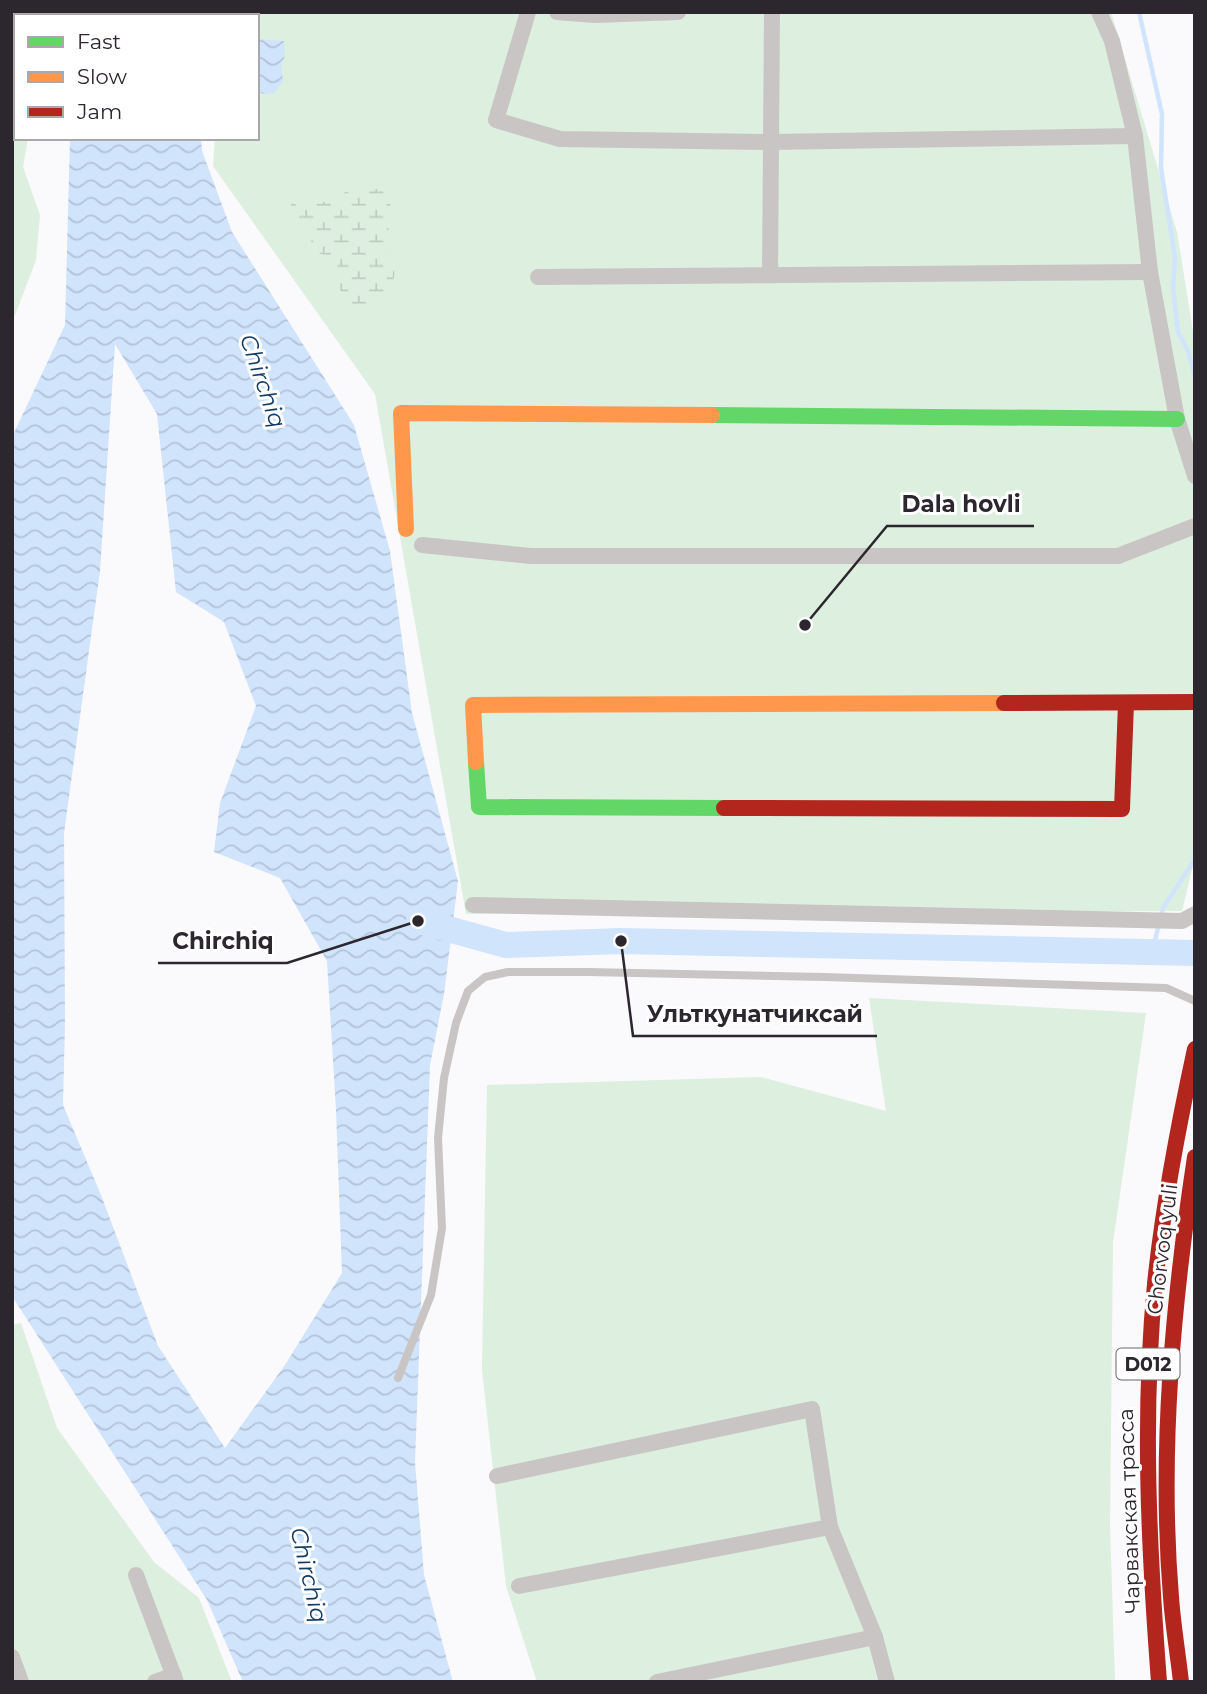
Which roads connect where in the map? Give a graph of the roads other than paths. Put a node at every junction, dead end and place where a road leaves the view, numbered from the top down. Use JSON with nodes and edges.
{"nodes":[{"id":1,"x":528,"y":12,"type":"edge"},
{"id":2,"x":557,"y":12,"type":"edge"},
{"id":3,"x":678,"y":12,"type":"edge"},
{"id":4,"x":772,"y":12,"type":"edge"},
{"id":5,"x":1099,"y":12,"type":"edge"},
{"id":6,"x":594,"y":13,"type":"edge"},
{"id":7,"x":1135,"y":136,"type":"junction"},
{"id":8,"x":771,"y":142,"type":"junction"},
{"id":9,"x":1150,"y":272,"type":"junction"},
{"id":10,"x":771,"y":275,"type":"junction"},
{"id":11,"x":538,"y":277,"type":"dead end"},
{"id":12,"x":1177,"y":419,"type":"junction"},
{"id":13,"x":1195,"y":476,"type":"edge"},
{"id":14,"x":1195,"y":526,"type":"edge"},
{"id":15,"x":406,"y":529,"type":"dead end"},
{"id":16,"x":422,"y":545,"type":"dead end"},
{"id":17,"x":1195,"y":702,"type":"edge"},
{"id":18,"x":1126,"y":703,"type":"junction"},
{"id":19,"x":473,"y":905,"type":"dead end"},
{"id":20,"x":1195,"y":914,"type":"edge"},
{"id":21,"x":1195,"y":1000,"type":"edge"},
{"id":22,"x":1195,"y":1049,"type":"edge"},
{"id":23,"x":1195,"y":1157,"type":"edge"},
{"id":24,"x":398,"y":1378,"type":"dead end"},
{"id":25,"x":497,"y":1476,"type":"dead end"},
{"id":26,"x":830,"y":1527,"type":"junction"},
{"id":27,"x":136,"y":1575,"type":"dead end"},
{"id":28,"x":519,"y":1586,"type":"dead end"},
{"id":29,"x":875,"y":1637,"type":"junction"},
{"id":30,"x":12,"y":1657,"type":"edge"},
{"id":31,"x":175,"y":1678,"type":"edge"},
{"id":32,"x":21,"y":1682,"type":"edge"},
{"id":33,"x":155,"y":1682,"type":"edge"},
{"id":34,"x":657,"y":1682,"type":"edge"},
{"id":35,"x":887,"y":1682,"type":"edge"},
{"id":36,"x":1159,"y":1682,"type":"edge"},
{"id":37,"x":1181,"y":1682,"type":"edge"}],
"edges":[{"from":1,"to":8,"type":"street"},
{"from":2,"to":6,"type":"street"},
{"from":3,"to":6,"type":"street"},
{"from":4,"to":8,"type":"street"},
{"from":5,"to":7,"type":"street"},
{"from":7,"to":8,"type":"street"},
{"from":7,"to":9,"type":"street"},
{"from":8,"to":10,"type":"street"},
{"from":9,"to":10,"type":"street"},
{"from":9,"to":12,"type":"street"},
{"from":10,"to":11,"type":"street"},
{"from":12,"to":13,"type":"street"},
{"from":12,"to":15,"type":"main road"},
{"from":14,"to":16,"type":"street"},
{"from":17,"to":18,"type":"main road"},
{"from":18,"to":18,"type":"main road"},
{"from":19,"to":20,"type":"street"},
{"from":21,"to":24,"type":"lane"},
{"from":22,"to":36,"type":"main road","name":"Чарвакская трасса","number":"D012"},
{"from":23,"to":37,"type":"main road","name":"Chorvoq yuli","number":"D012"},
{"from":25,"to":26,"type":"street"},
{"from":26,"to":28,"type":"street"},
{"from":26,"to":29,"type":"street"},
{"from":27,"to":31,"type":"street"},
{"from":29,"to":34,"type":"street"},
{"from":29,"to":35,"type":"street"},
{"from":30,"to":32,"type":"street"},
{"from":31,"to":33,"type":"street"}]}
